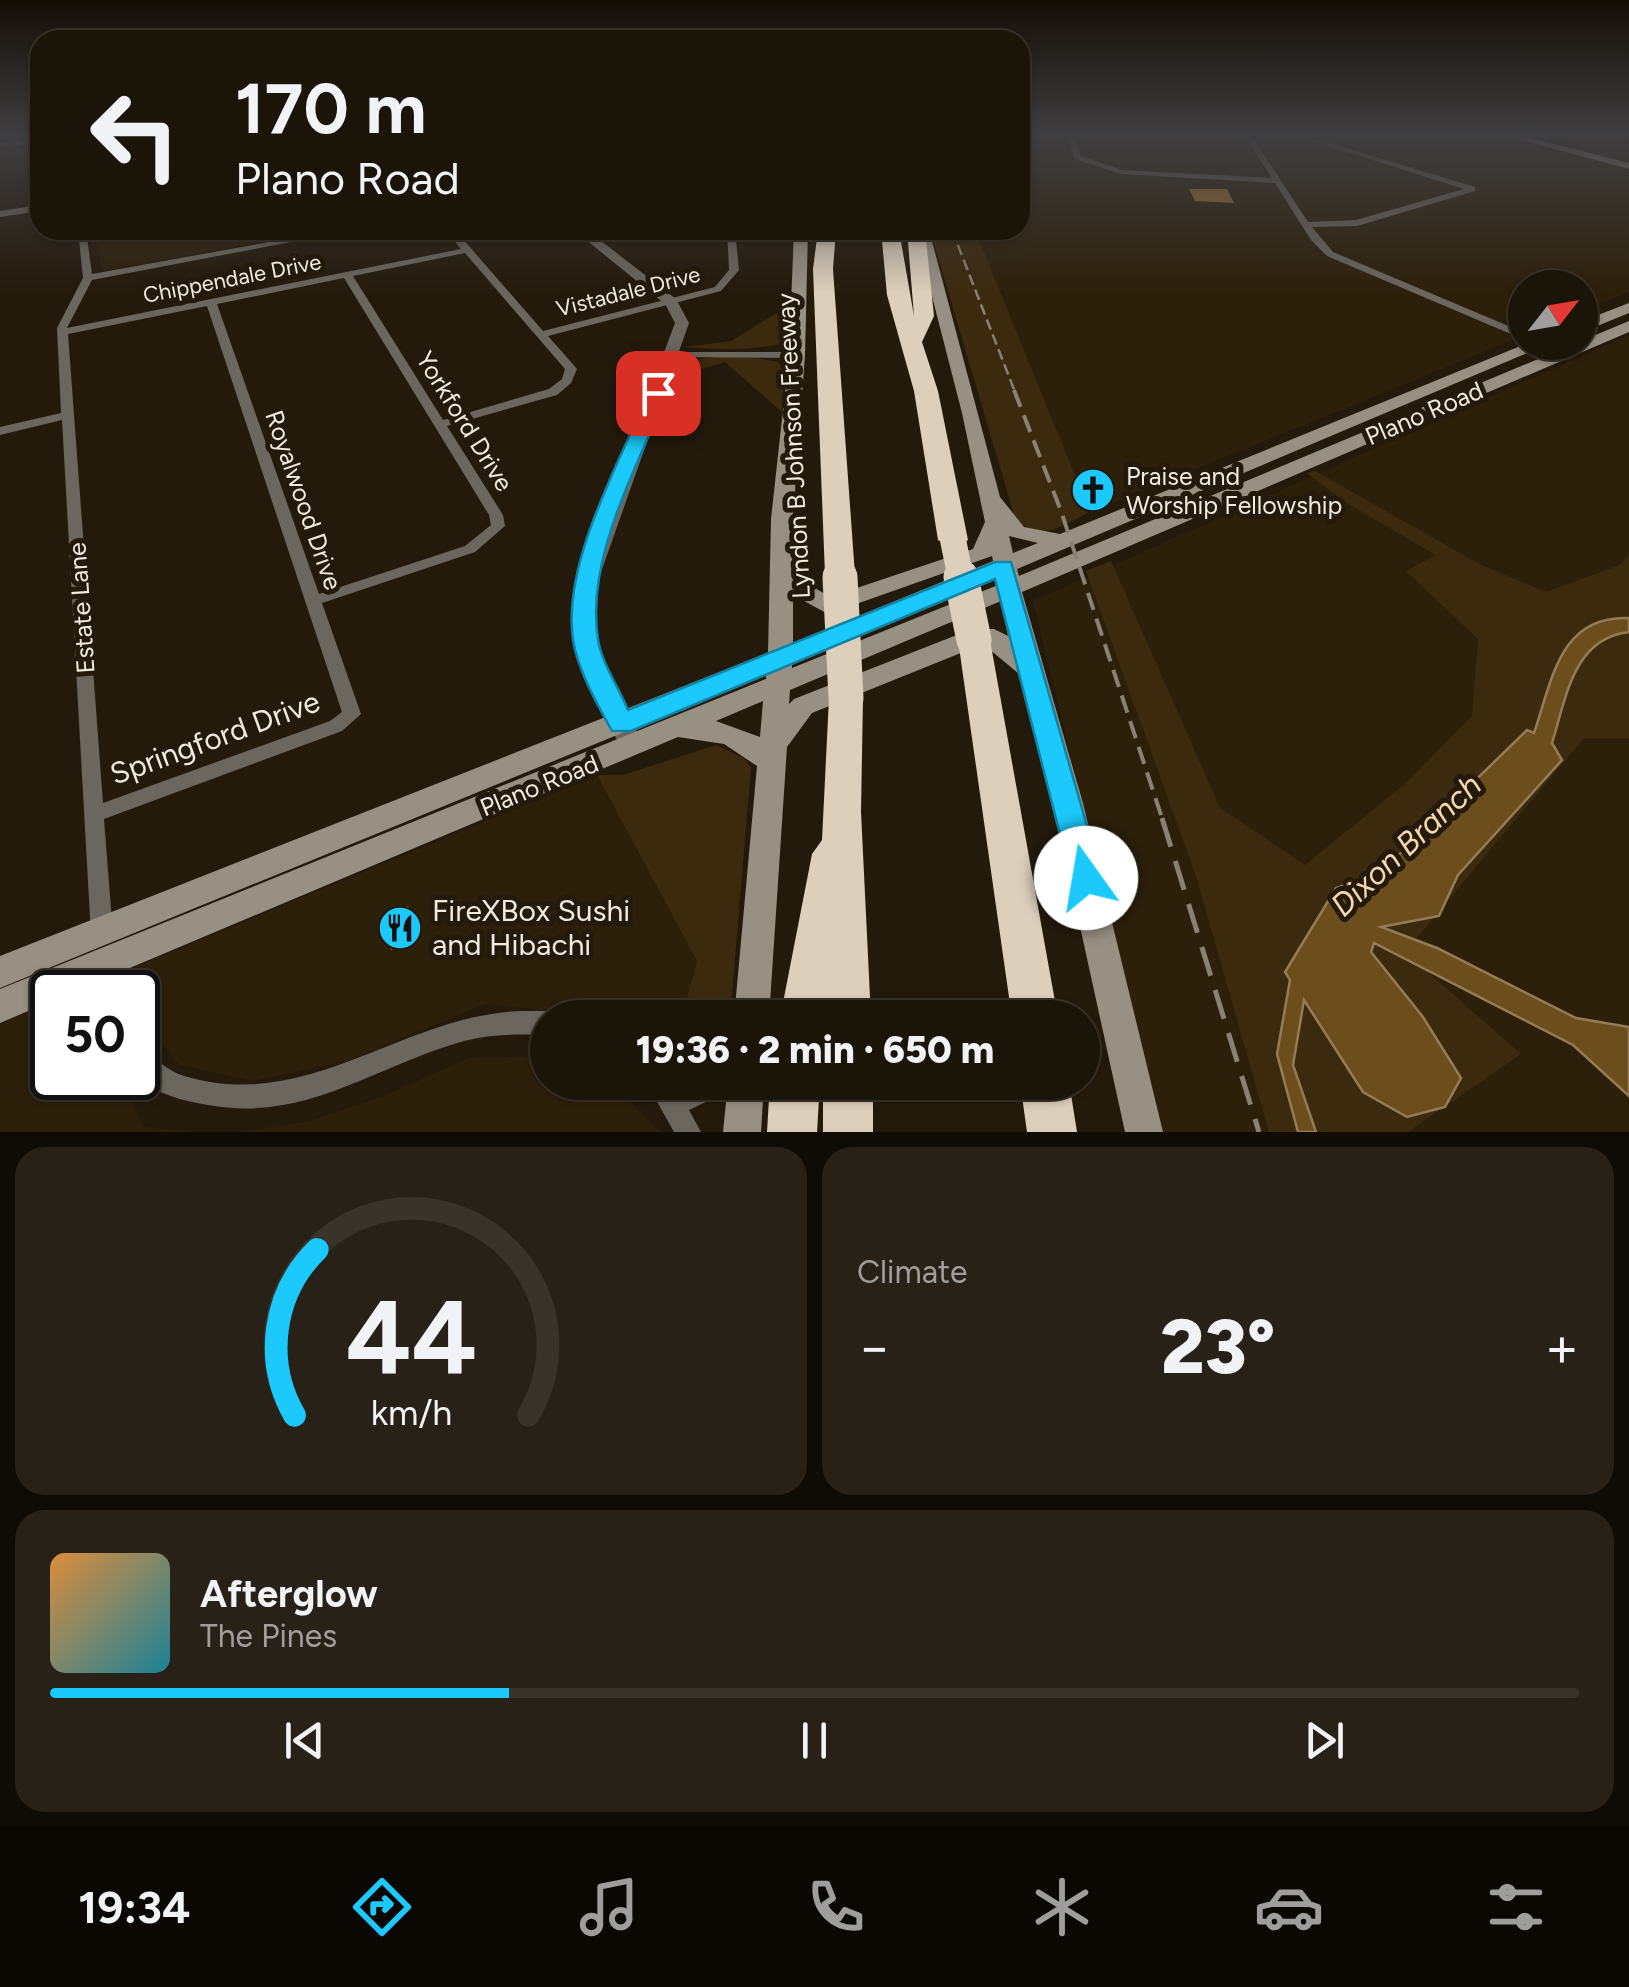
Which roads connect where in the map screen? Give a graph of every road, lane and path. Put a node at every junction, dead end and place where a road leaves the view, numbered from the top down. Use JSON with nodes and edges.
{"nodes":[{"id":1,"x":1282,"y":188,"type":"edge"},
{"id":2,"x":1468,"y":188,"type":"edge"},
{"id":3,"x":30,"y":210,"type":"edge"},
{"id":4,"x":0,"y":214,"type":"edge"},
{"id":5,"x":1305,"y":225,"type":"junction"},
{"id":6,"x":83,"y":240,"type":"edge"},
{"id":7,"x":295,"y":240,"type":"edge"},
{"id":8,"x":459,"y":240,"type":"edge"},
{"id":9,"x":593,"y":240,"type":"edge"},
{"id":10,"x":733,"y":240,"type":"edge"},
{"id":11,"x":802,"y":240,"type":"edge"},
{"id":12,"x":826,"y":240,"type":"edge"},
{"id":13,"x":891,"y":240,"type":"edge"},
{"id":14,"x":920,"y":240,"type":"edge"},
{"id":15,"x":922,"y":240,"type":"edge"},
{"id":16,"x":468,"y":250,"type":"junction"},
{"id":17,"x":347,"y":275,"type":"junction"},
{"id":18,"x":88,"y":278,"type":"junction"},
{"id":19,"x":211,"y":302,"type":"junction"},
{"id":20,"x":671,"y":302,"type":"junction"},
{"id":21,"x":1629,"y":308,"type":"edge"},
{"id":22,"x":1475,"y":314,"type":"junction"},
{"id":23,"x":1598,"y":321,"type":"edge"},
{"id":24,"x":1508,"y":324,"type":"edge"},
{"id":25,"x":1629,"y":326,"type":"edge"},
{"id":26,"x":1508,"y":329,"type":"edge"},
{"id":27,"x":62,"y":332,"type":"junction"},
{"id":28,"x":543,"y":334,"type":"junction"},
{"id":29,"x":1598,"y":336,"type":"edge"},
{"id":30,"x":912,"y":342,"type":"junction"},
{"id":31,"x":672,"y":354,"type":"junction"},
{"id":32,"x":797,"y":355,"type":"junction"},
{"id":33,"x":1508,"y":357,"type":"edge"},
{"id":34,"x":1535,"y":360,"type":"edge"},
{"id":35,"x":67,"y":415,"type":"junction"},
{"id":36,"x":1356,"y":422,"type":"junction"},
{"id":37,"x":440,"y":424,"type":"junction"},
{"id":38,"x":0,"y":430,"type":"edge"},
{"id":39,"x":1377,"y":432,"type":"junction"},
{"id":40,"x":1245,"y":478,"type":"junction"},
{"id":41,"x":988,"y":494,"type":"junction"},
{"id":42,"x":995,"y":521,"type":"junction"},
{"id":43,"x":1064,"y":542,"type":"junction"},
{"id":44,"x":780,"y":577,"type":"junction"},
{"id":45,"x":1006,"y":578,"type":"junction"},
{"id":46,"x":316,"y":600,"type":"junction"},
{"id":47,"x":780,"y":659,"type":"junction"},
{"id":48,"x":1029,"y":668,"type":"junction"},
{"id":49,"x":777,"y":686,"type":"junction"},
{"id":50,"x":352,"y":714,"type":"joint"},
{"id":51,"x":676,"y":729,"type":"junction"},
{"id":52,"x":627,"y":735,"type":"junction"},
{"id":53,"x":769,"y":754,"type":"junction"},
{"id":54,"x":404,"y":811,"type":"junction"},
{"id":55,"x":841,"y":812,"type":"junction"},
{"id":56,"x":96,"y":814,"type":"junction"},
{"id":57,"x":341,"y":867,"type":"junction"},
{"id":58,"x":103,"y":932,"type":"junction"},
{"id":59,"x":101,"y":970,"type":"edge"},
{"id":60,"x":120,"y":970,"type":"edge"},
{"id":61,"x":0,"y":972,"type":"edge"},
{"id":62,"x":30,"y":998,"type":"edge"},
{"id":63,"x":752,"y":1000,"type":"edge"},
{"id":64,"x":806,"y":1000,"type":"edge"},
{"id":65,"x":847,"y":1000,"type":"edge"},
{"id":66,"x":1031,"y":1000,"type":"edge"},
{"id":67,"x":0,"y":1006,"type":"edge"},
{"id":68,"x":530,"y":1023,"type":"edge"},
{"id":69,"x":160,"y":1079,"type":"edge"},
{"id":70,"x":670,"y":1100,"type":"edge"},
{"id":71,"x":745,"y":1100,"type":"edge"},
{"id":72,"x":794,"y":1100,"type":"edge"},
{"id":73,"x":848,"y":1100,"type":"edge"},
{"id":74,"x":1047,"y":1100,"type":"edge"},
{"id":75,"x":688,"y":1132,"type":"edge"},
{"id":76,"x":742,"y":1132,"type":"edge"},
{"id":77,"x":792,"y":1132,"type":"edge"},
{"id":78,"x":848,"y":1132,"type":"edge"},
{"id":79,"x":1052,"y":1132,"type":"edge"},
{"id":80,"x":1144,"y":1132,"type":"edge"}],
"edges":[{"from":1,"to":5,"type":"street"},
{"from":2,"to":5,"type":"street"},
{"from":3,"to":4,"type":"street"},
{"from":5,"to":22,"type":"street"},
{"from":6,"to":18,"type":"street"},
{"from":7,"to":18,"type":"street"},
{"from":8,"to":16,"type":"street"},
{"from":9,"to":20,"type":"street"},
{"from":10,"to":20,"type":"street","name":"Vistadale Drive"},
{"from":11,"to":32,"type":"main road"},
{"from":12,"to":55,"type":"highway","name":"Lyndon B Johnson Freeway","bridge":true},
{"from":13,"to":30,"type":"highway"},
{"from":14,"to":30,"type":"highway"},
{"from":15,"to":41,"type":"main road"},
{"from":16,"to":17,"type":"street","name":"Chippendale Drive"},
{"from":16,"to":28,"type":"street"},
{"from":17,"to":19,"type":"street","name":"Chippendale Drive"},
{"from":17,"to":37,"type":"street","name":"Yorkford Drive"},
{"from":18,"to":27,"type":"street","name":"Estate Lane"},
{"from":19,"to":27,"type":"street","name":"Chippendale Drive"},
{"from":19,"to":46,"type":"street","name":"Royalwood Drive"},
{"from":20,"to":28,"type":"street","name":"Vistadale Drive"},
{"from":20,"to":31,"type":"street"},
{"from":21,"to":23,"type":"main road"},
{"from":22,"to":24,"type":"street"},
{"from":22,"to":26,"type":"street"},
{"from":25,"to":29,"type":"main road","name":"Plano Road"},
{"from":27,"to":35,"type":"street","name":"Estate Lane"},
{"from":28,"to":37,"type":"street"},
{"from":30,"to":66,"type":"highway","bridge":true},
{"from":31,"to":32,"type":"street"},
{"from":31,"to":52,"type":"street"},
{"from":32,"to":44,"type":"main road"},
{"from":33,"to":36,"type":"main road","name":"Plano Road"},
{"from":34,"to":39,"type":"main road","name":"Plano Road"},
{"from":35,"to":38,"type":"street"},
{"from":35,"to":56,"type":"street","name":"Estate Lane"},
{"from":36,"to":39,"type":"main road"},
{"from":36,"to":40,"type":"main road","name":"Plano Road"},
{"from":37,"to":46,"type":"street","name":"Yorkford Drive"},
{"from":39,"to":40,"type":"main road","name":"Plano Road"},
{"from":40,"to":43,"type":"main road","name":"Plano Road"},
{"from":40,"to":45,"type":"main road","name":"Plano Road"},
{"from":41,"to":42,"type":"main road"},
{"from":41,"to":43,"type":"main road"},
{"from":42,"to":44,"type":"main road"},
{"from":42,"to":45,"type":"main road"},
{"from":43,"to":45,"type":"main road","name":"Plano Road"},
{"from":44,"to":47,"type":"main road"},
{"from":45,"to":47,"type":"main road","name":"Plano Road"},
{"from":45,"to":48,"type":"main road"},
{"from":45,"to":49,"type":"main road","name":"Plano Road"},
{"from":46,"to":50,"type":"street","name":"Royalwood Drive"},
{"from":47,"to":49,"type":"main road"},
{"from":47,"to":52,"type":"main road","name":"Plano Road"},
{"from":48,"to":53,"type":"main road"},
{"from":48,"to":80,"type":"main road"},
{"from":49,"to":51,"type":"main road","name":"Plano Road"},
{"from":49,"to":53,"type":"main road"},
{"from":50,"to":56,"type":"street","name":"Springford Drive"},
{"from":51,"to":52,"type":"main road","name":"Plano Road"},
{"from":51,"to":53,"type":"main road"},
{"from":52,"to":54,"type":"main road","name":"Plano Road"},
{"from":52,"to":57,"type":"main road","name":"Plano Road"},
{"from":53,"to":63,"type":"main road"},
{"from":54,"to":57,"type":"main road"},
{"from":54,"to":58,"type":"main road","name":"Plano Road"},
{"from":55,"to":64,"type":"highway"},
{"from":55,"to":65,"type":"highway","name":"Lyndon B Johnson Freeway"},
{"from":56,"to":58,"type":"street","name":"Estate Lane"},
{"from":57,"to":60,"type":"main road","name":"Plano Road"},
{"from":58,"to":59,"type":"street","name":"Estate Lane"},
{"from":58,"to":61,"type":"main road","name":"Plano Road"},
{"from":62,"to":67,"type":"main road","name":"Plano Road"},
{"from":68,"to":69,"type":"street"},
{"from":70,"to":75,"type":"street"},
{"from":71,"to":76,"type":"main road"},
{"from":72,"to":77,"type":"highway"},
{"from":73,"to":78,"type":"highway"},
{"from":74,"to":79,"type":"highway"}]}
